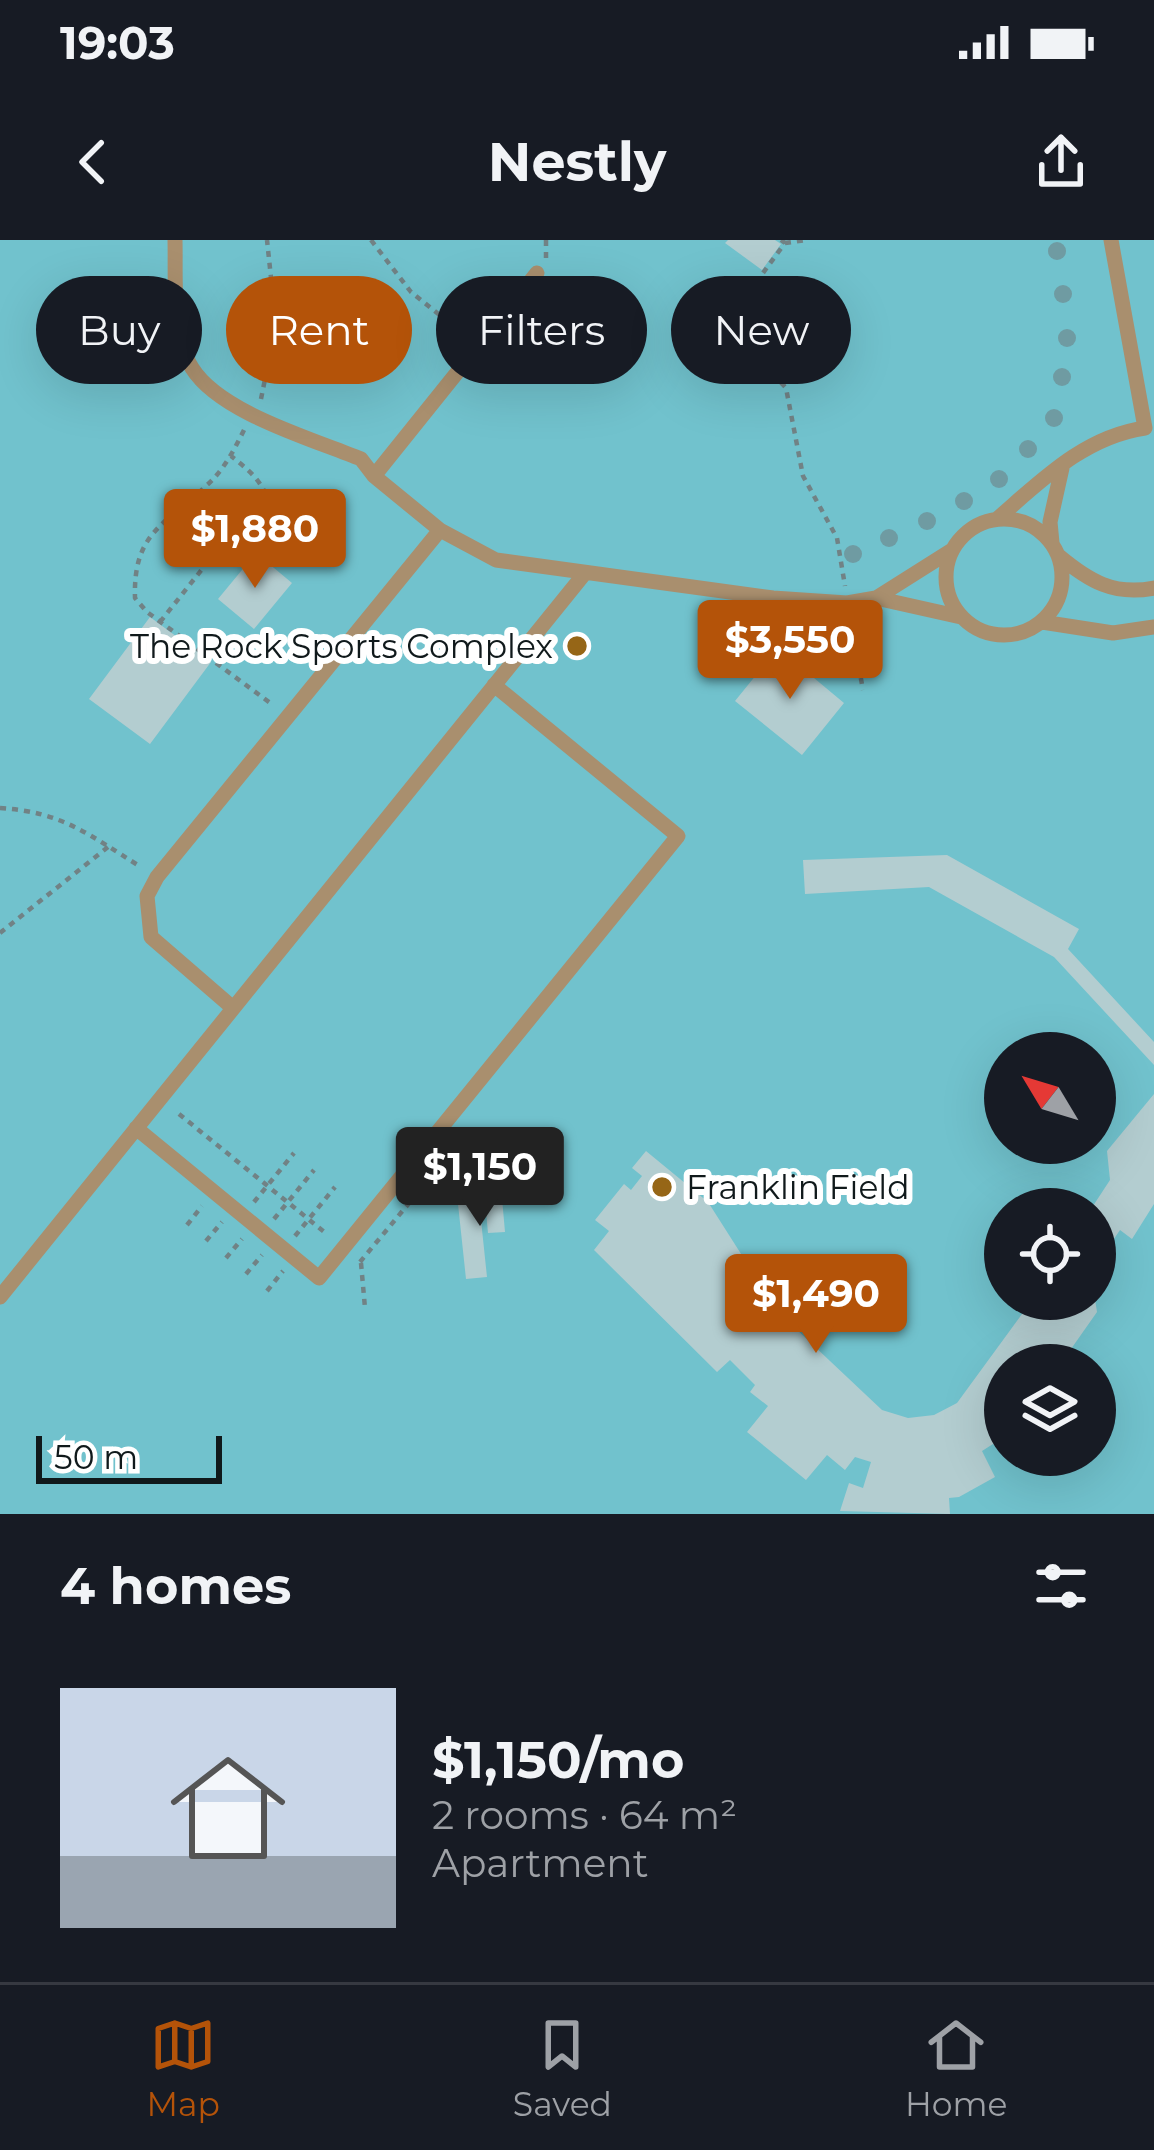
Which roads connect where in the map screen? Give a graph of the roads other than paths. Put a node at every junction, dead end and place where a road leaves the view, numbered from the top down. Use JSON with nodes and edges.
{"nodes":[{"id":1,"x":175,"y":240,"type":"edge"},
{"id":2,"x":1111,"y":240,"type":"edge"},
{"id":3,"x":537,"y":273,"type":"dead end"},
{"id":4,"x":1062,"y":468,"type":"junction"},
{"id":5,"x":374,"y":476,"type":"junction"},
{"id":6,"x":997,"y":519,"type":"junction"},
{"id":7,"x":440,"y":530,"type":"junction"},
{"id":8,"x":1055,"y":549,"type":"junction"},
{"id":9,"x":952,"y":550,"type":"junction"},
{"id":10,"x":585,"y":573,"type":"junction"},
{"id":11,"x":1154,"y":588,"type":"edge"},
{"id":12,"x":876,"y":598,"type":"junction"},
{"id":13,"x":961,"y":617,"type":"junction"},
{"id":14,"x":1042,"y":622,"type":"junction"},
{"id":15,"x":1154,"y":627,"type":"edge"},
{"id":16,"x":494,"y":685,"type":"junction"},
{"id":17,"x":233,"y":1008,"type":"junction"},
{"id":18,"x":136,"y":1128,"type":"junction"},
{"id":19,"x":0,"y":1297,"type":"edge"}],
"edges":[{"from":1,"to":5,"type":"lane"},
{"from":2,"to":4,"type":"lane"},
{"from":3,"to":5,"type":"lane"},
{"from":4,"to":6,"type":"lane"},
{"from":4,"to":8,"type":"lane"},
{"from":5,"to":7,"type":"lane"},
{"from":6,"to":8,"type":"lane"},
{"from":6,"to":9,"type":"lane"},
{"from":7,"to":10,"type":"lane"},
{"from":7,"to":17,"type":"lane"},
{"from":8,"to":11,"type":"lane"},
{"from":8,"to":14,"type":"lane"},
{"from":9,"to":12,"type":"lane"},
{"from":9,"to":13,"type":"lane"},
{"from":10,"to":12,"type":"lane"},
{"from":10,"to":16,"type":"lane"},
{"from":12,"to":13,"type":"lane"},
{"from":13,"to":14,"type":"lane"},
{"from":14,"to":15,"type":"lane"},
{"from":16,"to":17,"type":"lane"},
{"from":16,"to":18,"type":"lane"},
{"from":17,"to":18,"type":"lane"},
{"from":18,"to":19,"type":"lane"}]}
